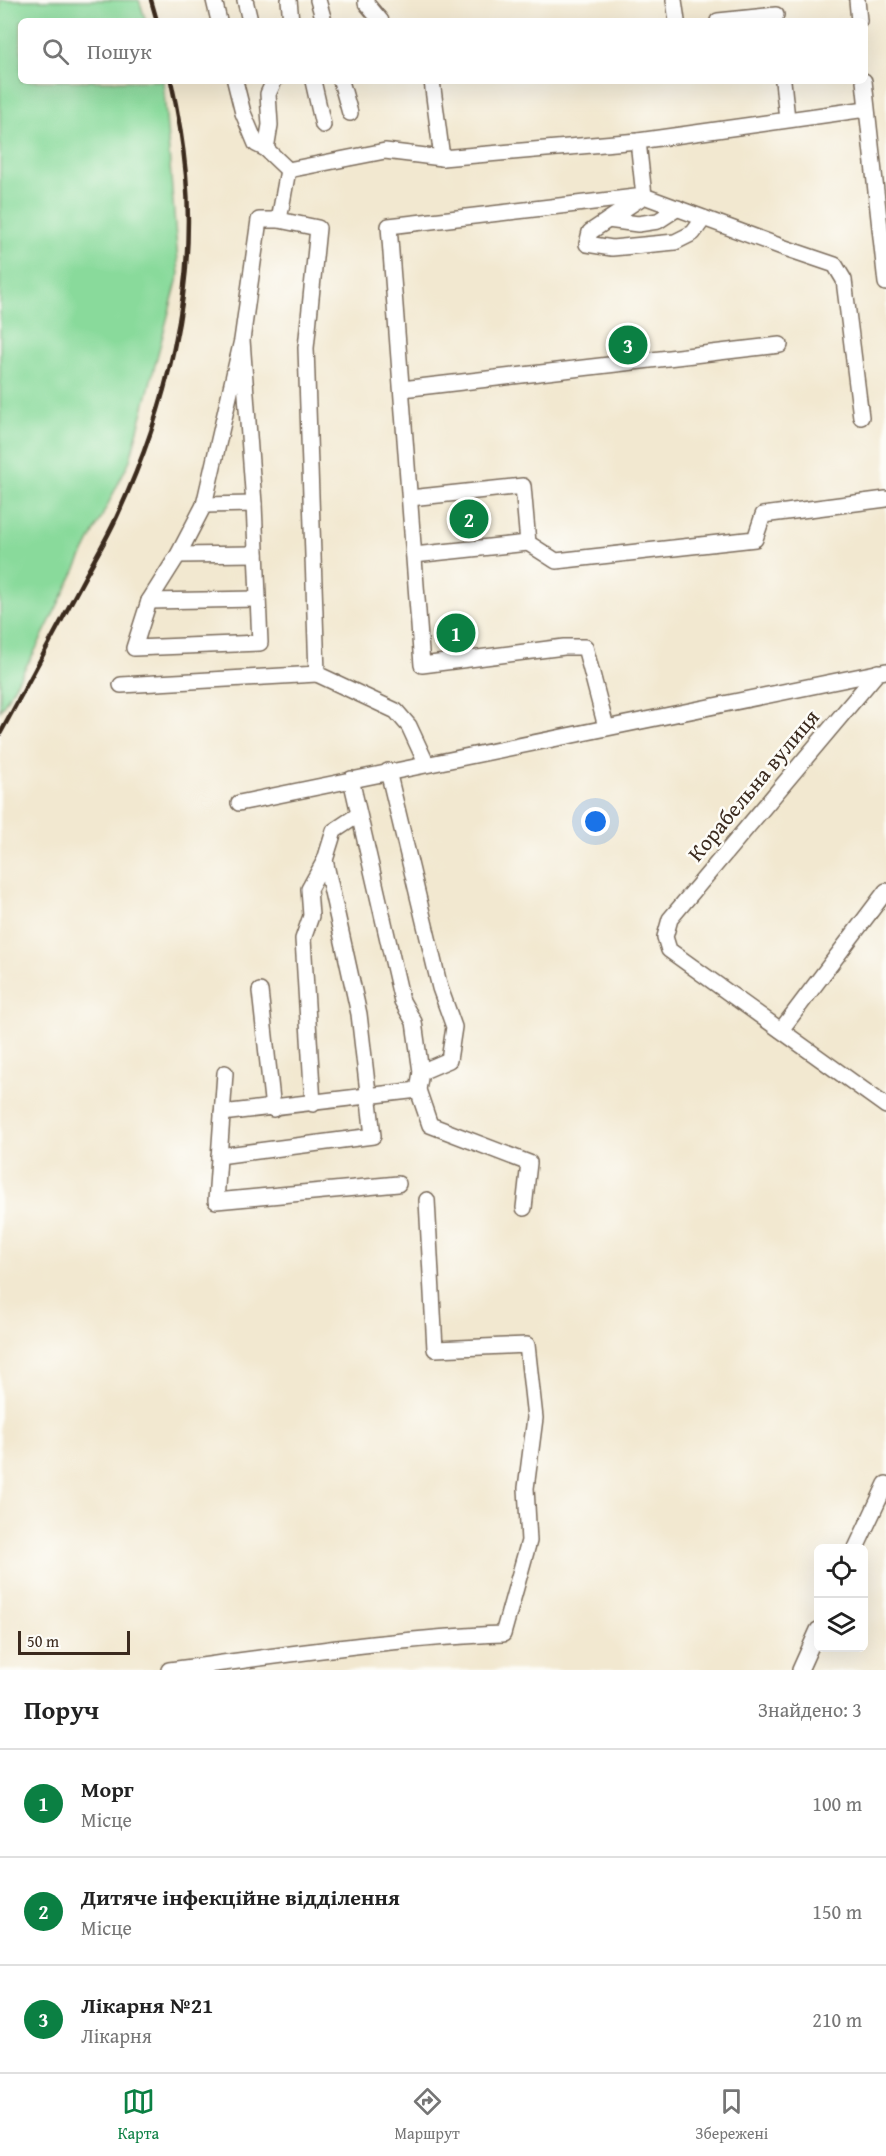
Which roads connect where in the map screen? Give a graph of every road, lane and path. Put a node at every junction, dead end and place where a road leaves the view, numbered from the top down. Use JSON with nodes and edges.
{"nodes":[{"id":1,"x":214,"y":0,"type":"edge"},
{"id":2,"x":245,"y":0,"type":"edge"},
{"id":3,"x":289,"y":0,"type":"edge"},
{"id":4,"x":318,"y":0,"type":"edge"},
{"id":5,"x":366,"y":0,"type":"edge"},
{"id":6,"x":674,"y":0,"type":"edge"},
{"id":7,"x":857,"y":0,"type":"edge"},
{"id":8,"x":776,"y":12,"type":"edge"},
{"id":9,"x":218,"y":18,"type":"edge"},
{"id":10,"x":249,"y":18,"type":"edge"},
{"id":11,"x":291,"y":18,"type":"edge"},
{"id":12,"x":323,"y":18,"type":"edge"},
{"id":13,"x":378,"y":18,"type":"edge"},
{"id":14,"x":677,"y":18,"type":"edge"},
{"id":15,"x":737,"y":18,"type":"edge"},
{"id":16,"x":859,"y":18,"type":"edge"},
{"id":17,"x":236,"y":84,"type":"edge"},
{"id":18,"x":315,"y":84,"type":"edge"},
{"id":19,"x":342,"y":84,"type":"edge"},
{"id":20,"x":432,"y":84,"type":"edge"},
{"id":21,"x":783,"y":84,"type":"edge"},
{"id":22,"x":864,"y":84,"type":"edge"},
{"id":23,"x":269,"y":85,"type":"edge"},
{"id":24,"x":866,"y":109,"type":"junction"},
{"id":25,"x":350,"y":113,"type":"dead end"},
{"id":26,"x":787,"y":119,"type":"junction"},
{"id":27,"x":323,"y":124,"type":"dead end"},
{"id":28,"x":638,"y":141,"type":"junction"},
{"id":29,"x":266,"y":149,"type":"junction"},
{"id":30,"x":442,"y":159,"type":"junction"},
{"id":31,"x":288,"y":171,"type":"junction"},
{"id":32,"x":644,"y":196,"type":"junction"},
{"id":33,"x":678,"y":208,"type":"junction"},
{"id":34,"x":704,"y":218,"type":"junction"},
{"id":35,"x":279,"y":220,"type":"junction"},
{"id":36,"x":608,"y":220,"type":"junction"},
{"id":37,"x":886,"y":283,"type":"edge"},
{"id":38,"x":242,"y":340,"type":"junction"},
{"id":39,"x":780,"y":345,"type":"dead end"},
{"id":40,"x":402,"y":389,"type":"junction"},
{"id":41,"x":861,"y":417,"type":"dead end"},
{"id":42,"x":410,"y":498,"type":"junction"},
{"id":43,"x":886,"y":499,"type":"edge"},
{"id":44,"x":204,"y":504,"type":"junction"},
{"id":45,"x":254,"y":504,"type":"junction"},
{"id":46,"x":528,"y":543,"type":"junction"},
{"id":47,"x":256,"y":554,"type":"junction"},
{"id":48,"x":178,"y":555,"type":"junction"},
{"id":49,"x":414,"y":555,"type":"junction"},
{"id":50,"x":257,"y":599,"type":"junction"},
{"id":51,"x":149,"y":601,"type":"junction"},
{"id":52,"x":882,"y":672,"type":"edge"},
{"id":53,"x":317,"y":674,"type":"junction"},
{"id":54,"x":121,"y":685,"type":"dead end"},
{"id":55,"x":606,"y":727,"type":"junction"},
{"id":56,"x":426,"y":763,"type":"junction"},
{"id":57,"x":388,"y":771,"type":"junction"},
{"id":58,"x":351,"y":779,"type":"junction"},
{"id":59,"x":239,"y":803,"type":"dead end"},
{"id":60,"x":358,"y":815,"type":"junction"},
{"id":61,"x":325,"y":860,"type":"junction"},
{"id":62,"x":886,"y":891,"type":"edge"},
{"id":63,"x":260,"y":991,"type":"dead end"},
{"id":64,"x":781,"y":1030,"type":"junction"},
{"id":65,"x":421,"y":1072,"type":"junction"},
{"id":66,"x":225,"y":1073,"type":"dead end"},
{"id":67,"x":418,"y":1090,"type":"junction"},
{"id":68,"x":368,"y":1097,"type":"junction"},
{"id":69,"x":313,"y":1104,"type":"junction"},
{"id":70,"x":886,"y":1106,"type":"edge"},
{"id":71,"x":273,"y":1109,"type":"junction"},
{"id":72,"x":222,"y":1113,"type":"junction"},
{"id":73,"x":219,"y":1156,"type":"junction"},
{"id":74,"x":398,"y":1184,"type":"dead end"},
{"id":75,"x":427,"y":1200,"type":"dead end"},
{"id":76,"x":524,"y":1208,"type":"dead end"},
{"id":77,"x":886,"y":1484,"type":"edge"},
{"id":78,"x":858,"y":1544,"type":"edge"},
{"id":79,"x":814,"y":1641,"type":"edge"},
{"id":80,"x":169,"y":1670,"type":"edge"},
{"id":81,"x":800,"y":1670,"type":"edge"}],
"edges":[{"from":1,"to":9,"type":"street"},
{"from":2,"to":10,"type":"street"},
{"from":3,"to":11,"type":"street"},
{"from":4,"to":12,"type":"street"},
{"from":5,"to":13,"type":"street"},
{"from":6,"to":14,"type":"street"},
{"from":7,"to":16,"type":"street"},
{"from":8,"to":15,"type":"street"},
{"from":17,"to":29,"type":"street"},
{"from":18,"to":27,"type":"street"},
{"from":19,"to":25,"type":"street"},
{"from":20,"to":30,"type":"street"},
{"from":21,"to":26,"type":"street"},
{"from":22,"to":24,"type":"street"},
{"from":23,"to":29,"type":"street"},
{"from":24,"to":26,"type":"street"},
{"from":24,"to":37,"type":"street"},
{"from":26,"to":28,"type":"street"},
{"from":28,"to":30,"type":"street"},
{"from":28,"to":32,"type":"street"},
{"from":29,"to":31,"type":"street"},
{"from":30,"to":31,"type":"street"},
{"from":31,"to":35,"type":"street"},
{"from":32,"to":33,"type":"street"},
{"from":32,"to":36,"type":"street"},
{"from":32,"to":40,"type":"street"},
{"from":33,"to":34,"type":"street"},
{"from":33,"to":36,"type":"street"},
{"from":34,"to":36,"type":"street"},
{"from":34,"to":41,"type":"street"},
{"from":35,"to":38,"type":"street"},
{"from":35,"to":53,"type":"street"},
{"from":38,"to":44,"type":"street"},
{"from":38,"to":45,"type":"street"},
{"from":39,"to":40,"type":"street"},
{"from":40,"to":42,"type":"street"},
{"from":42,"to":46,"type":"street"},
{"from":42,"to":49,"type":"street"},
{"from":43,"to":46,"type":"street"},
{"from":44,"to":45,"type":"street"},
{"from":44,"to":48,"type":"street"},
{"from":45,"to":47,"type":"street"},
{"from":46,"to":49,"type":"street"},
{"from":47,"to":48,"type":"street"},
{"from":47,"to":50,"type":"street"},
{"from":48,"to":51,"type":"street"},
{"from":49,"to":55,"type":"street"},
{"from":50,"to":51,"type":"street"},
{"from":50,"to":51,"type":"street"},
{"from":52,"to":55,"type":"street"},
{"from":52,"to":64,"type":"street","name":"Корабельна вулиця"},
{"from":53,"to":54,"type":"street"},
{"from":53,"to":56,"type":"street"},
{"from":55,"to":56,"type":"street"},
{"from":56,"to":57,"type":"street"},
{"from":57,"to":58,"type":"street"},
{"from":57,"to":65,"type":"street"},
{"from":58,"to":59,"type":"street"},
{"from":58,"to":60,"type":"street"},
{"from":60,"to":61,"type":"street"},
{"from":60,"to":65,"type":"street"},
{"from":61,"to":68,"type":"street"},
{"from":61,"to":69,"type":"street"},
{"from":62,"to":64,"type":"street"},
{"from":63,"to":71,"type":"street"},
{"from":64,"to":70,"type":"street"},
{"from":65,"to":67,"type":"street"},
{"from":66,"to":72,"type":"street"},
{"from":67,"to":68,"type":"street"},
{"from":67,"to":76,"type":"street"},
{"from":68,"to":69,"type":"street"},
{"from":68,"to":73,"type":"street"},
{"from":69,"to":71,"type":"street"},
{"from":71,"to":72,"type":"street"},
{"from":72,"to":73,"type":"street"},
{"from":73,"to":74,"type":"street"},
{"from":75,"to":80,"type":"street"},
{"from":77,"to":78,"type":"street"},
{"from":79,"to":81,"type":"street"}]}
